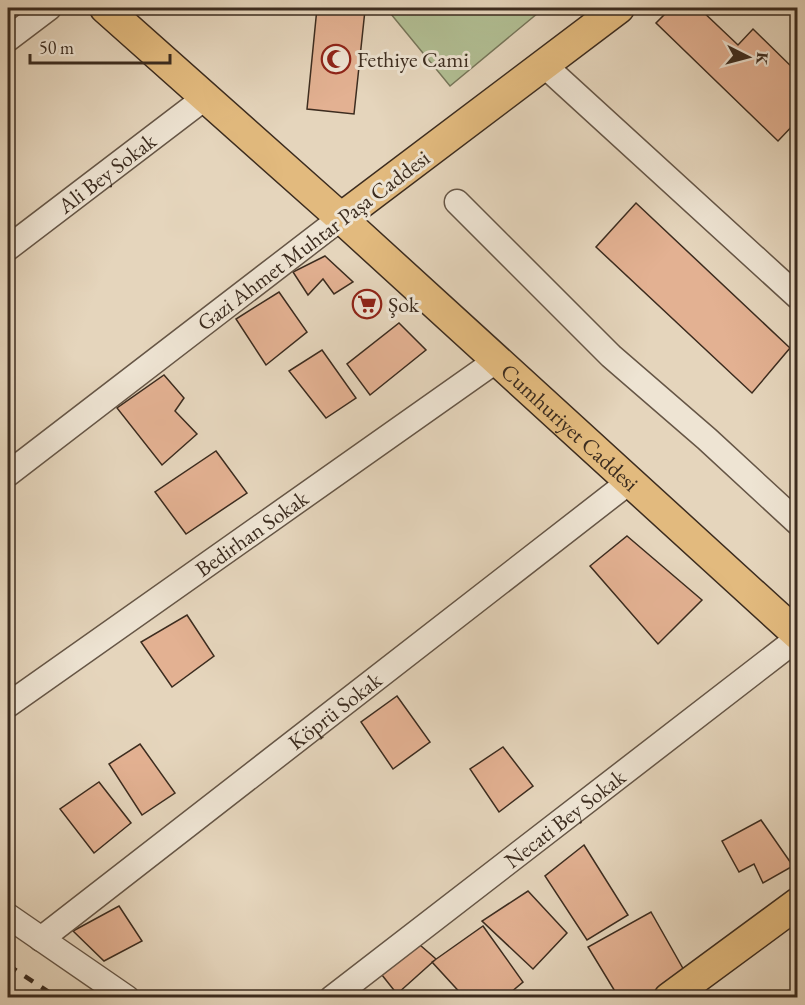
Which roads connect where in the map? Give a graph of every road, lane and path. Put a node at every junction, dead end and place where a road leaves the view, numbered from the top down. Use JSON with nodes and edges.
{"nodes":[{"id":1,"x":49,"y":8,"type":"edge"},
{"id":2,"x":105,"y":8,"type":"edge"},
{"id":3,"x":620,"y":8,"type":"edge"},
{"id":4,"x":8,"y":39,"type":"edge"},
{"id":5,"x":544,"y":64,"type":"junction"},
{"id":6,"x":206,"y":97,"type":"junction"},
{"id":7,"x":457,"y":202,"type":"dead end"},
{"id":8,"x":341,"y":218,"type":"junction"},
{"id":9,"x":8,"y":248,"type":"edge"},
{"id":10,"x":798,"y":297,"type":"edge"},
{"id":11,"x":497,"y":360,"type":"junction"},
{"id":12,"x":8,"y":474,"type":"edge"},
{"id":13,"x":629,"y":482,"type":"junction"},
{"id":14,"x":798,"y":524,"type":"edge"},
{"id":15,"x":798,"y":637,"type":"edge"},
{"id":16,"x":8,"y":705,"type":"edge"},
{"id":17,"x":798,"y":903,"type":"edge"},
{"id":18,"x":8,"y":916,"type":"edge"},
{"id":19,"x":41,"y":939,"type":"junction"},
{"id":20,"x":127,"y":998,"type":"edge"},
{"id":21,"x":332,"y":998,"type":"edge"},
{"id":22,"x":669,"y":998,"type":"edge"}],
"edges":[{"from":1,"to":4,"type":"street"},
{"from":2,"to":6,"type":"main road","name":"Cumhuriyet Caddesi"},
{"from":3,"to":5,"type":"main road","name":"Gazi Ahmet Muhtar Paşa Caddesi"},
{"from":5,"to":8,"type":"main road","name":"Gazi Ahmet Muhtar Paşa Caddesi"},
{"from":5,"to":10,"type":"street"},
{"from":6,"to":8,"type":"main road","name":"Cumhuriyet Caddesi"},
{"from":6,"to":9,"type":"street","name":"Ali Bey Sokak"},
{"from":7,"to":14,"type":"street"},
{"from":8,"to":11,"type":"main road","name":"Cumhuriyet Caddesi"},
{"from":8,"to":12,"type":"street","name":"Gazi Ahmet Muhtar Paşa Caddesi"},
{"from":11,"to":13,"type":"main road","name":"Cumhuriyet Caddesi"},
{"from":11,"to":16,"type":"street","name":"Bedirhan Sokak"},
{"from":13,"to":15,"type":"main road","name":"Cumhuriyet Caddesi"},
{"from":13,"to":19,"type":"street","name":"Köprü Sokak"},
{"from":15,"to":21,"type":"street","name":"Necati Bey Sokak"},
{"from":17,"to":22,"type":"main road"},
{"from":18,"to":19,"type":"street"},
{"from":19,"to":20,"type":"street"}]}
